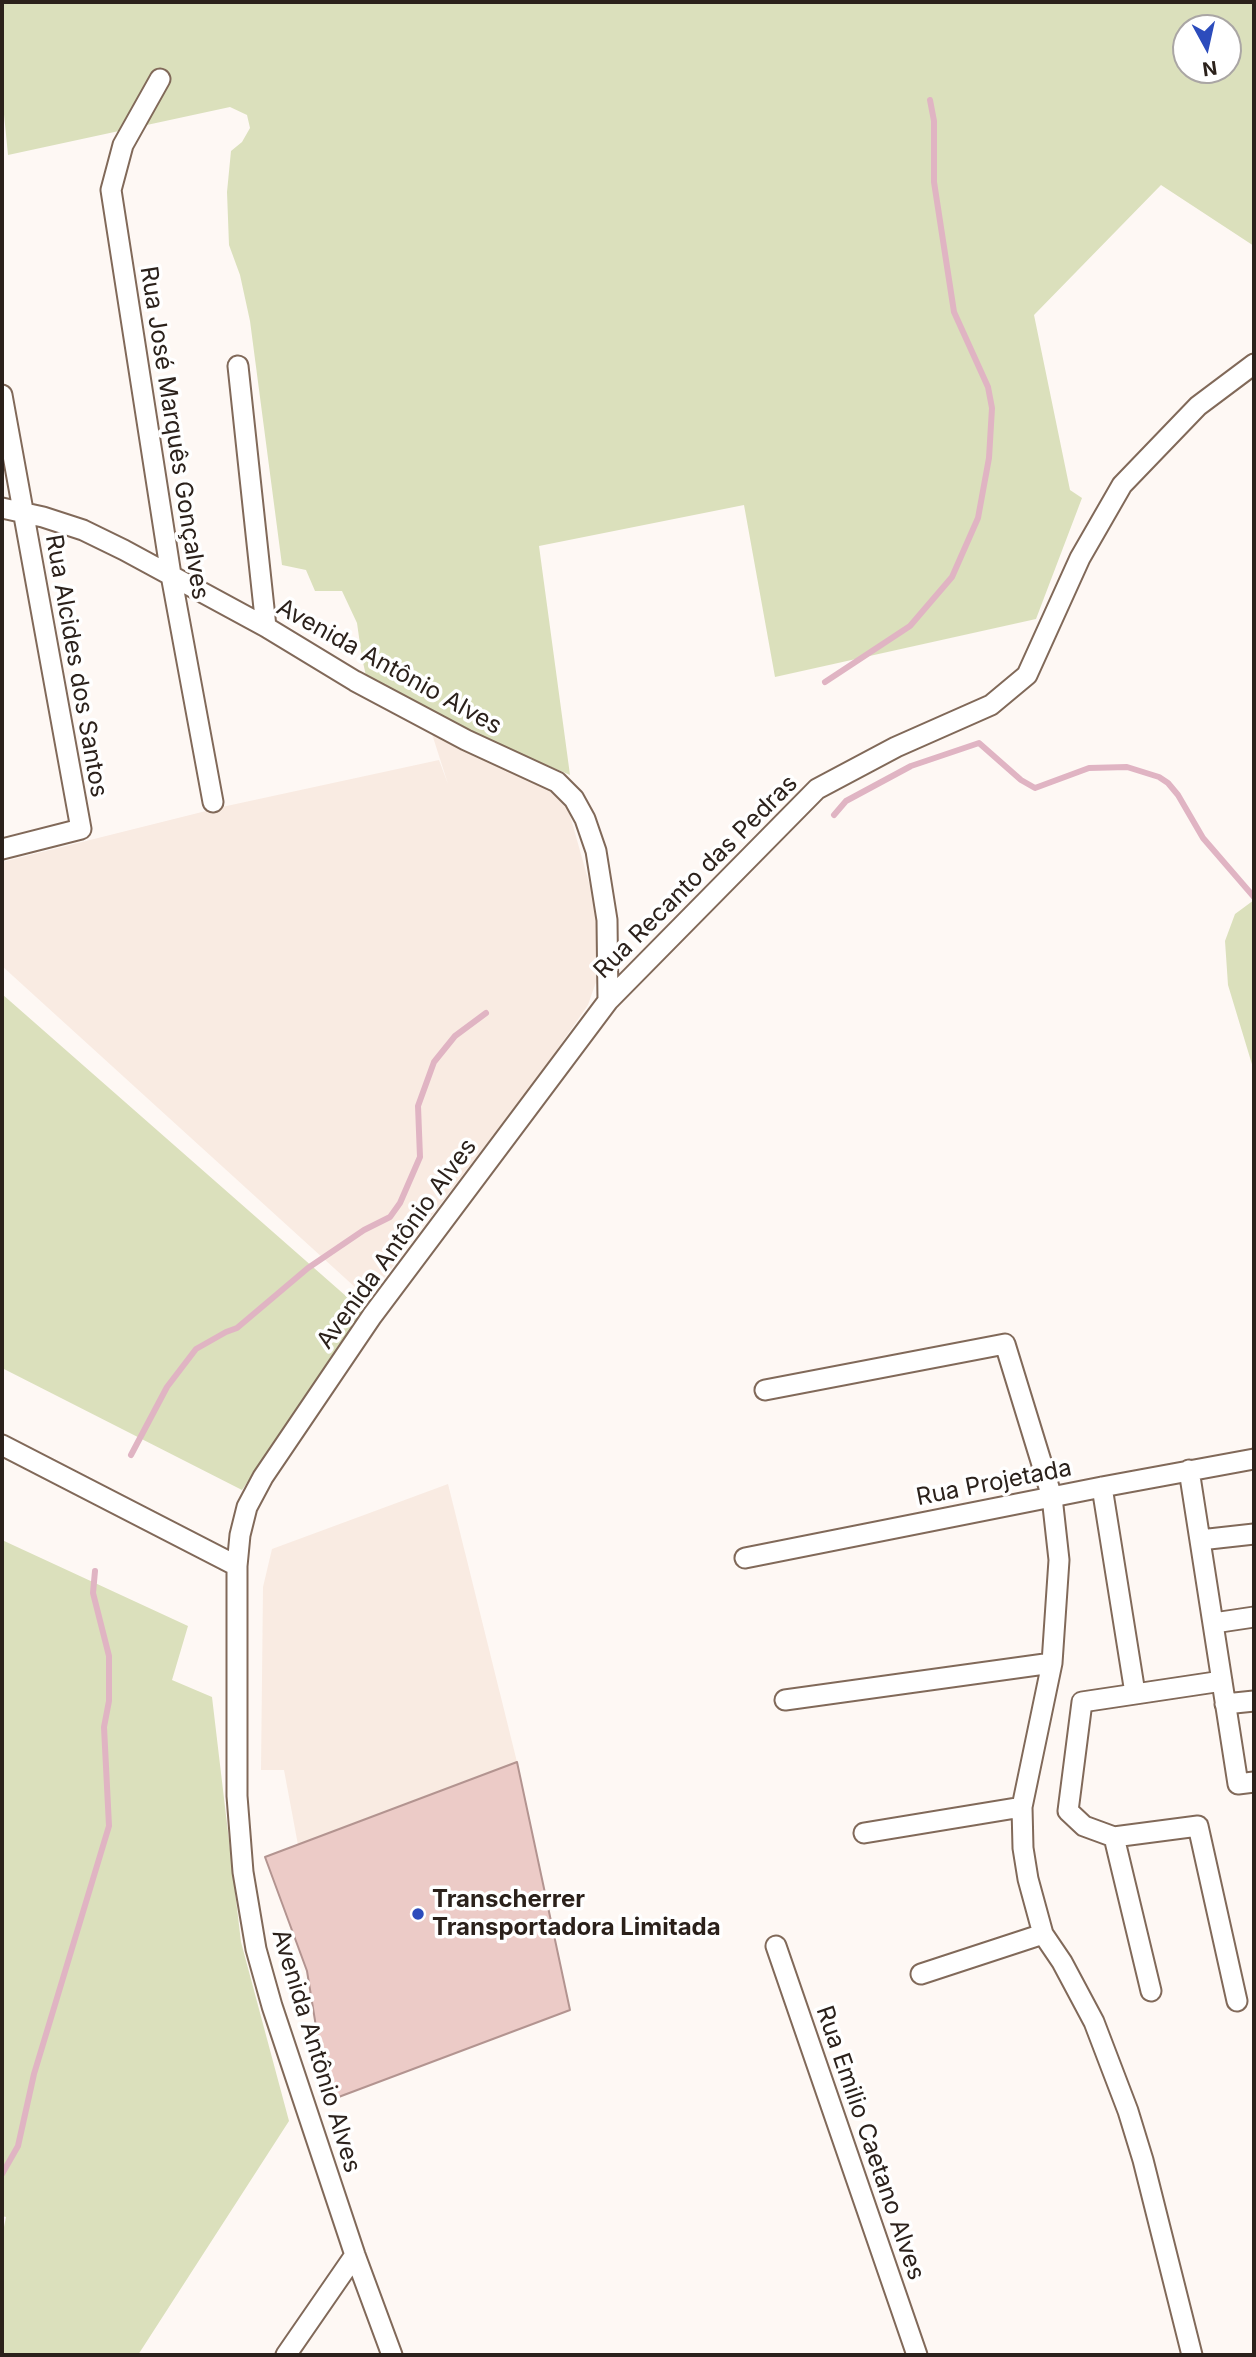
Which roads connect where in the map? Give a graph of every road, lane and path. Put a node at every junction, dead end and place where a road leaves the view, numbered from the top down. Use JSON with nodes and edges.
{"nodes":[{"id":1,"x":160,"y":79,"type":"dead end"},
{"id":2,"x":1254,"y":364,"type":"edge"},
{"id":3,"x":238,"y":366,"type":"dead end"},
{"id":4,"x":2,"y":395,"type":"edge"},
{"id":5,"x":2,"y":508,"type":"edge"},
{"id":6,"x":23,"y":513,"type":"junction"},
{"id":7,"x":171,"y":575,"type":"junction"},
{"id":8,"x":266,"y":628,"type":"junction"},
{"id":9,"x":213,"y":802,"type":"dead end"},
{"id":10,"x":2,"y":849,"type":"edge"},
{"id":11,"x":608,"y":1001,"type":"junction"},
{"id":12,"x":765,"y":1391,"type":"dead end"},
{"id":13,"x":2,"y":1444,"type":"edge"},
{"id":14,"x":1254,"y":1459,"type":"edge"},
{"id":15,"x":1189,"y":1470,"type":"junction"},
{"id":16,"x":1102,"y":1487,"type":"junction"},
{"id":17,"x":1052,"y":1497,"type":"junction"},
{"id":18,"x":1254,"y":1534,"type":"edge"},
{"id":19,"x":1200,"y":1541,"type":"junction"},
{"id":20,"x":745,"y":1558,"type":"dead end"},
{"id":21,"x":237,"y":1566,"type":"junction"},
{"id":22,"x":1254,"y":1618,"type":"edge"},
{"id":23,"x":1214,"y":1623,"type":"junction"},
{"id":24,"x":1052,"y":1663,"type":"junction"},
{"id":25,"x":1222,"y":1681,"type":"junction"},
{"id":26,"x":1135,"y":1693,"type":"junction"},
{"id":27,"x":785,"y":1700,"type":"dead end"},
{"id":28,"x":1254,"y":1701,"type":"edge"},
{"id":29,"x":1225,"y":1704,"type":"junction"},
{"id":30,"x":1254,"y":1782,"type":"edge"},
{"id":31,"x":1022,"y":1807,"type":"junction"},
{"id":32,"x":864,"y":1832,"type":"dead end"},
{"id":33,"x":1114,"y":1837,"type":"junction"},
{"id":34,"x":1043,"y":1934,"type":"junction"},
{"id":35,"x":776,"y":1946,"type":"dead end"},
{"id":36,"x":921,"y":1973,"type":"dead end"},
{"id":37,"x":1152,"y":1991,"type":"dead end"},
{"id":38,"x":1237,"y":2001,"type":"dead end"},
{"id":39,"x":355,"y":2255,"type":"junction"},
{"id":40,"x":286,"y":2355,"type":"edge"},
{"id":41,"x":392,"y":2355,"type":"edge"},
{"id":42,"x":917,"y":2355,"type":"edge"},
{"id":43,"x":1192,"y":2355,"type":"edge"}],
"edges":[{"from":1,"to":7,"type":"street","name":"Rua José Marquês Gonçalves"},
{"from":2,"to":11,"type":"street","name":"Rua Recanto das Pedras"},
{"from":3,"to":8,"type":"street"},
{"from":4,"to":6,"type":"street"},
{"from":5,"to":6,"type":"street","name":"Avenida Antônio Alves"},
{"from":6,"to":7,"type":"street","name":"Avenida Antônio Alves"},
{"from":6,"to":10,"type":"street","name":"Rua Alcides dos Santos"},
{"from":7,"to":8,"type":"street","name":"Avenida Antônio Alves"},
{"from":7,"to":9,"type":"street","name":"Rua José Marquês Gonçalves"},
{"from":8,"to":11,"type":"street","name":"Avenida Antônio Alves"},
{"from":11,"to":21,"type":"street","name":"Avenida Antônio Alves"},
{"from":12,"to":17,"type":"street"},
{"from":13,"to":21,"type":"street"},
{"from":14,"to":15,"type":"street","name":"Rua Projetada"},
{"from":15,"to":16,"type":"street","name":"Rua Projetada"},
{"from":15,"to":19,"type":"street"},
{"from":16,"to":17,"type":"street","name":"Rua Projetada"},
{"from":16,"to":26,"type":"street"},
{"from":17,"to":20,"type":"street","name":"Rua Projetada"},
{"from":17,"to":24,"type":"street"},
{"from":18,"to":19,"type":"street"},
{"from":19,"to":23,"type":"street"},
{"from":21,"to":39,"type":"street","name":"Avenida Antônio Alves"},
{"from":22,"to":23,"type":"street"},
{"from":23,"to":25,"type":"street"},
{"from":24,"to":27,"type":"street"},
{"from":24,"to":31,"type":"street"},
{"from":25,"to":26,"type":"street"},
{"from":25,"to":29,"type":"street"},
{"from":26,"to":33,"type":"street"},
{"from":28,"to":29,"type":"street"},
{"from":29,"to":30,"type":"street"},
{"from":31,"to":32,"type":"street"},
{"from":31,"to":34,"type":"street"},
{"from":33,"to":37,"type":"street"},
{"from":33,"to":38,"type":"street"},
{"from":34,"to":36,"type":"street"},
{"from":34,"to":43,"type":"street"},
{"from":35,"to":42,"type":"street","name":"Rua Emilio Caetano Alves"},
{"from":39,"to":40,"type":"street"},
{"from":39,"to":41,"type":"street","name":"Avenida Antônio Alves"}]}
